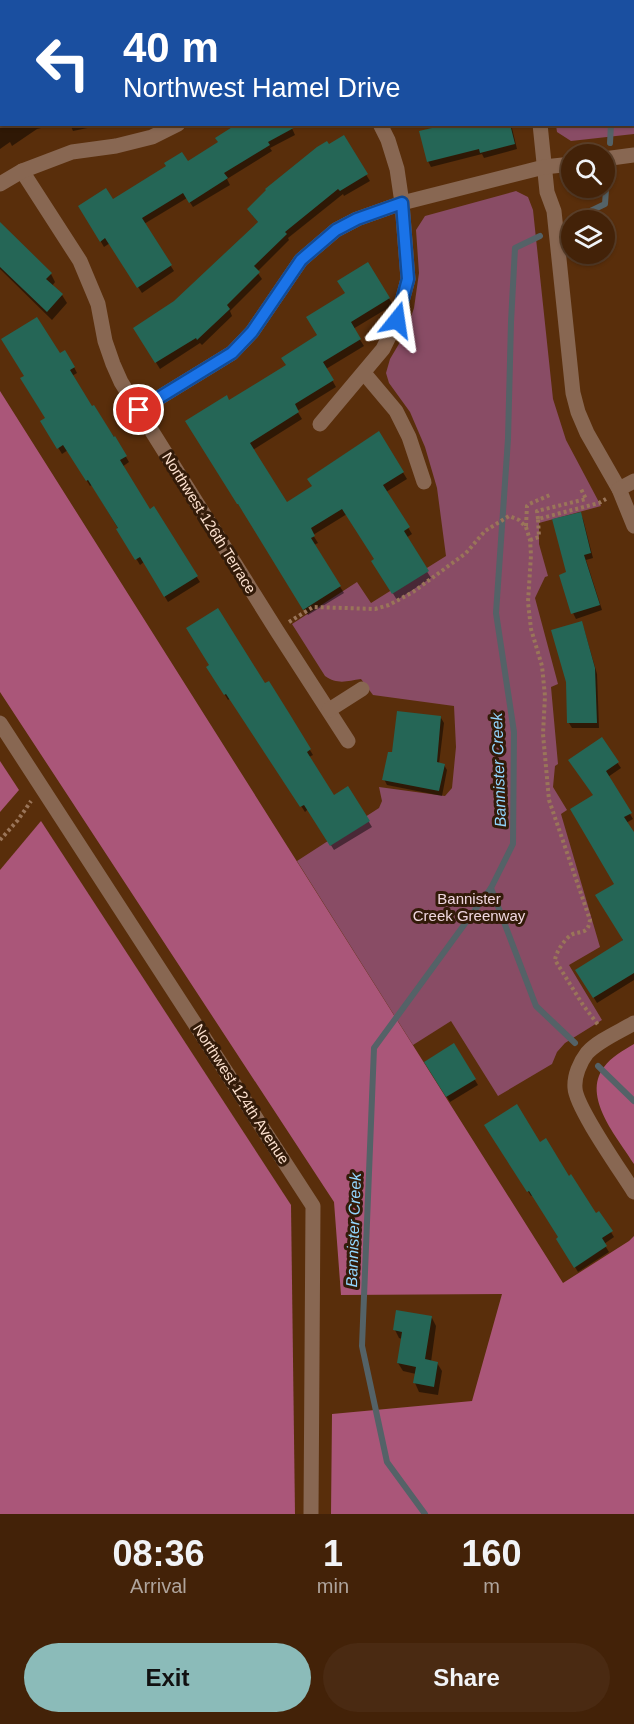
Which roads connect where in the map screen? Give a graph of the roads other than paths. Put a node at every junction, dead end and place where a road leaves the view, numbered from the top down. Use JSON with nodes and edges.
{"nodes":[{"id":1,"x":174,"y":126,"type":"edge"},
{"id":2,"x":381,"y":126,"type":"edge"},
{"id":3,"x":540,"y":126,"type":"edge"},
{"id":4,"x":634,"y":155,"type":"edge"},
{"id":5,"x":615,"y":158,"type":"edge"},
{"id":6,"x":561,"y":165,"type":"edge"},
{"id":7,"x":544,"y":167,"type":"junction"},
{"id":8,"x":22,"y":171,"type":"junction"},
{"id":9,"x":0,"y":184,"type":"edge"},
{"id":10,"x":402,"y":203,"type":"junction"},
{"id":11,"x":363,"y":373,"type":"junction"},
{"id":12,"x":139,"y":410,"type":"junction"},
{"id":13,"x":320,"y":424,"type":"dead end"},
{"id":14,"x":634,"y":481,"type":"edge"},
{"id":15,"x":424,"y":482,"type":"dead end"},
{"id":16,"x":619,"y":489,"type":"junction"},
{"id":17,"x":634,"y":526,"type":"edge"},
{"id":18,"x":362,"y":689,"type":"dead end"},
{"id":19,"x":329,"y":710,"type":"junction"},
{"id":20,"x":0,"y":723,"type":"edge"},
{"id":21,"x":348,"y":741,"type":"dead end"},
{"id":22,"x":634,"y":1023,"type":"edge"},
{"id":23,"x":634,"y":1192,"type":"edge"},
{"id":24,"x":311,"y":1514,"type":"edge"}],
"edges":[{"from":1,"to":8,"type":"street"},
{"from":2,"to":10,"type":"street"},
{"from":3,"to":7,"type":"street"},
{"from":4,"to":5,"type":"street"},
{"from":6,"to":7,"type":"street"},
{"from":7,"to":10,"type":"street"},
{"from":7,"to":16,"type":"street"},
{"from":8,"to":9,"type":"street"},
{"from":8,"to":12,"type":"street","name":"Northwest 126th Terrace"},
{"from":10,"to":11,"type":"street"},
{"from":10,"to":12,"type":"street"},
{"from":11,"to":13,"type":"street"},
{"from":11,"to":15,"type":"street"},
{"from":12,"to":19,"type":"street","name":"Northwest 126th Terrace"},
{"from":14,"to":16,"type":"street"},
{"from":16,"to":17,"type":"street"},
{"from":18,"to":19,"type":"street"},
{"from":19,"to":21,"type":"street","name":"Northwest 126th Terrace"},
{"from":20,"to":24,"type":"street","name":"Northwest 124th Avenue"},
{"from":22,"to":23,"type":"street"}]}
